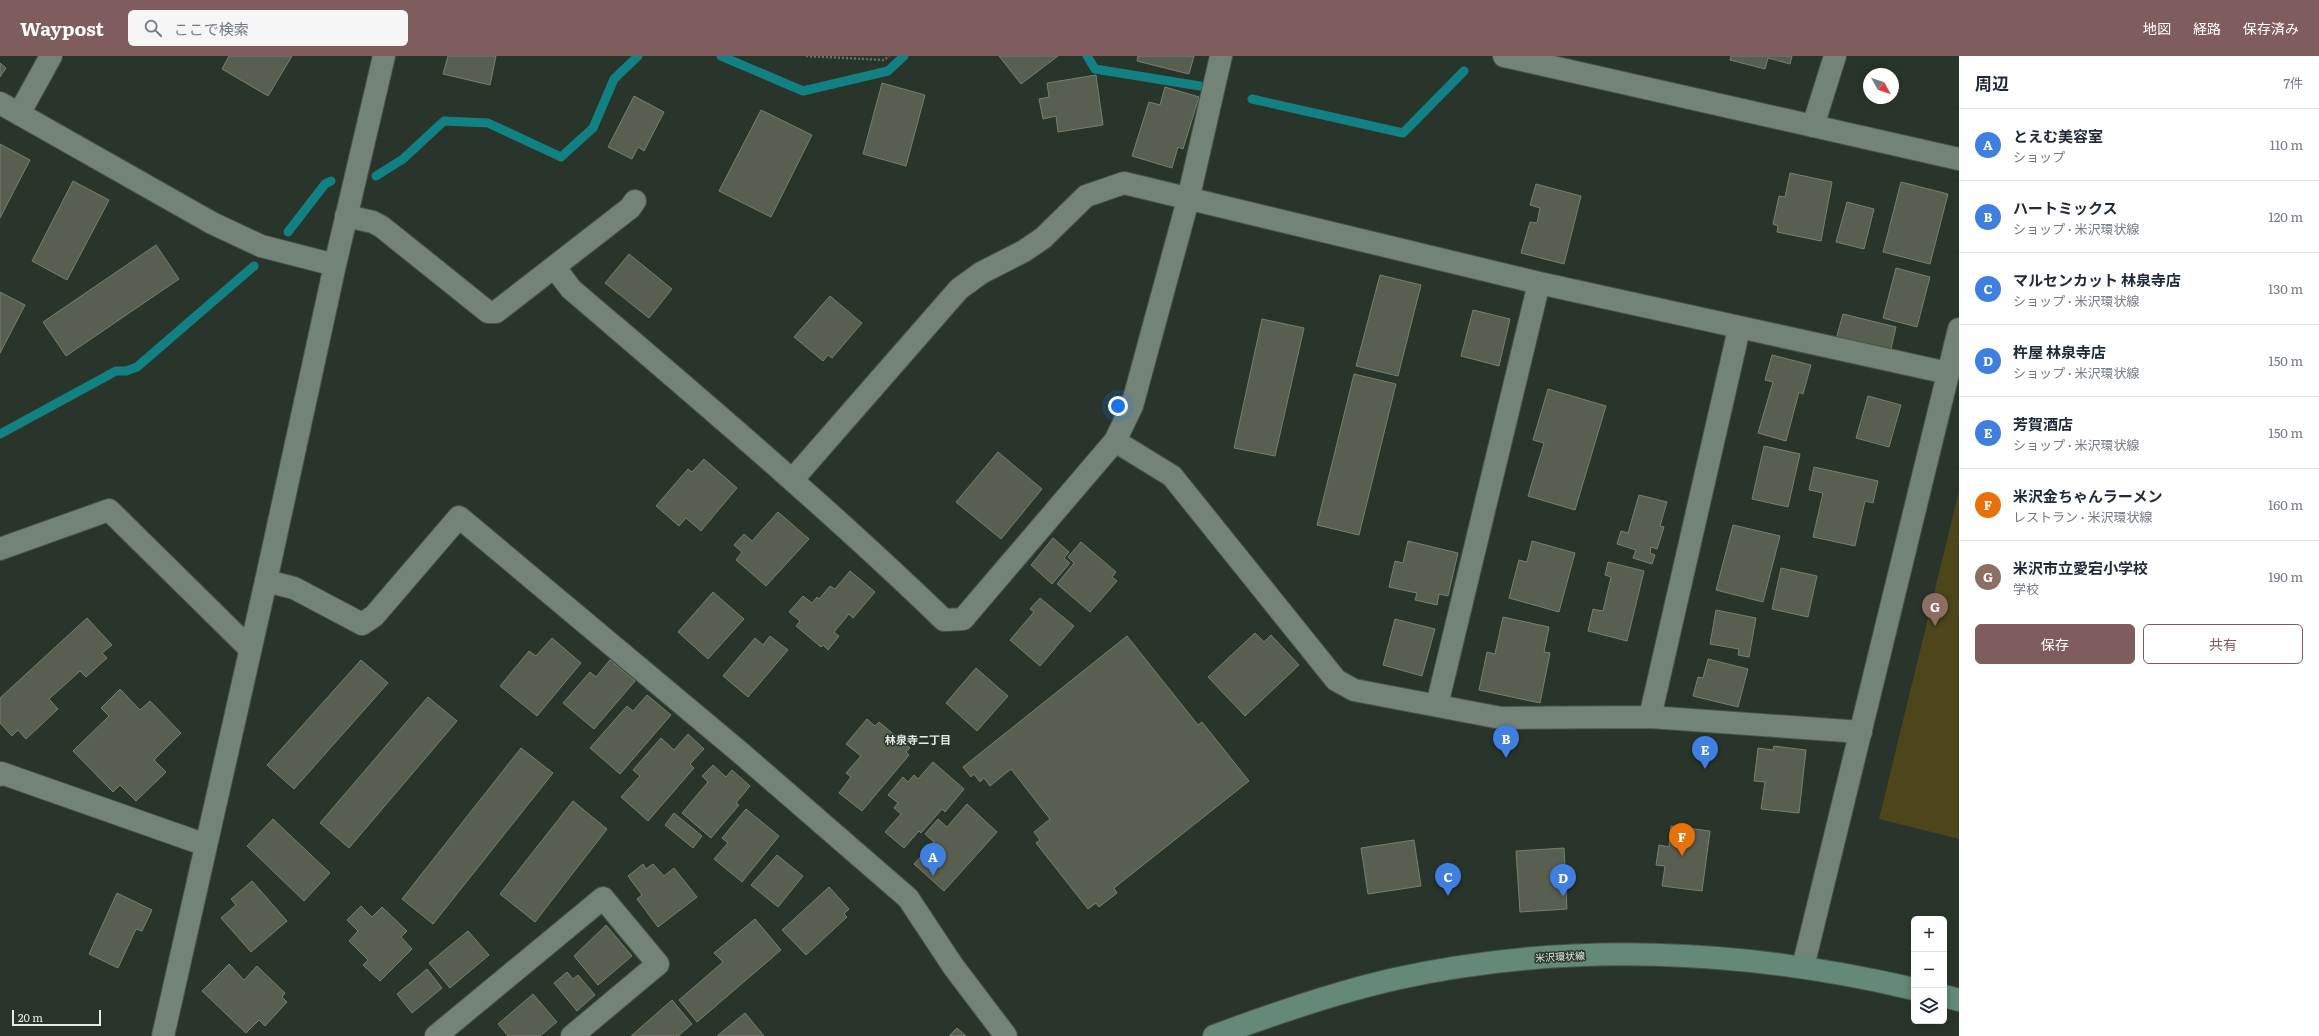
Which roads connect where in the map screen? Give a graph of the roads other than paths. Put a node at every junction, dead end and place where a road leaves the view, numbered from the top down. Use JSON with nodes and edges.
{"nodes":[{"id":1,"x":51,"y":56,"type":"edge"},
{"id":2,"x":384,"y":56,"type":"edge"},
{"id":3,"x":1221,"y":56,"type":"edge"},
{"id":4,"x":1504,"y":56,"type":"edge"},
{"id":5,"x":1835,"y":56,"type":"edge"},
{"id":6,"x":0,"y":103,"type":"edge"},
{"id":7,"x":19,"y":114,"type":"junction"},
{"id":8,"x":1813,"y":126,"type":"junction"},
{"id":9,"x":1959,"y":159,"type":"edge"},
{"id":10,"x":635,"y":200,"type":"dead end"},
{"id":11,"x":1188,"y":200,"type":"junction"},
{"id":12,"x":346,"y":216,"type":"junction"},
{"id":13,"x":335,"y":265,"type":"junction"},
{"id":14,"x":555,"y":268,"type":"junction"},
{"id":15,"x":1539,"y":283,"type":"junction"},
{"id":16,"x":1740,"y":329,"type":"junction"},
{"id":17,"x":1959,"y":329,"type":"edge"},
{"id":18,"x":1948,"y":373,"type":"junction"},
{"id":19,"x":1115,"y":441,"type":"junction"},
{"id":20,"x":793,"y":479,"type":"junction"},
{"id":21,"x":0,"y":549,"type":"edge"},
{"id":22,"x":266,"y":581,"type":"junction"},
{"id":23,"x":250,"y":649,"type":"junction"},
{"id":24,"x":1436,"y":705,"type":"junction"},
{"id":25,"x":1650,"y":717,"type":"junction"},
{"id":26,"x":1861,"y":732,"type":"junction"},
{"id":27,"x":0,"y":773,"type":"edge"},
{"id":28,"x":206,"y":845,"type":"junction"},
{"id":29,"x":1803,"y":967,"type":"junction"},
{"id":30,"x":1911,"y":988,"type":"edge"},
{"id":31,"x":1947,"y":997,"type":"edge"},
{"id":32,"x":1959,"y":1000,"type":"edge"},
{"id":33,"x":450,"y":1032,"type":"edge"},
{"id":34,"x":163,"y":1036,"type":"edge"},
{"id":35,"x":572,"y":1036,"type":"edge"},
{"id":36,"x":1006,"y":1036,"type":"edge"},
{"id":37,"x":1214,"y":1036,"type":"edge"}],
"edges":[{"from":1,"to":7,"type":"street"},
{"from":2,"to":12,"type":"street"},
{"from":3,"to":11,"type":"street"},
{"from":4,"to":8,"type":"street"},
{"from":5,"to":8,"type":"street"},
{"from":6,"to":7,"type":"street"},
{"from":7,"to":13,"type":"street"},
{"from":8,"to":9,"type":"street"},
{"from":10,"to":14,"type":"street"},
{"from":11,"to":15,"type":"street"},
{"from":11,"to":19,"type":"street"},
{"from":11,"to":20,"type":"street"},
{"from":12,"to":13,"type":"street"},
{"from":12,"to":14,"type":"street"},
{"from":13,"to":22,"type":"street"},
{"from":14,"to":20,"type":"street"},
{"from":15,"to":16,"type":"street"},
{"from":15,"to":24,"type":"street"},
{"from":16,"to":18,"type":"street"},
{"from":16,"to":25,"type":"street"},
{"from":17,"to":18,"type":"street"},
{"from":18,"to":26,"type":"street"},
{"from":19,"to":20,"type":"street"},
{"from":19,"to":24,"type":"street"},
{"from":21,"to":23,"type":"street"},
{"from":22,"to":23,"type":"street"},
{"from":22,"to":36,"type":"street"},
{"from":23,"to":28,"type":"street"},
{"from":24,"to":25,"type":"street"},
{"from":25,"to":26,"type":"street"},
{"from":26,"to":29,"type":"street"},
{"from":27,"to":28,"type":"street"},
{"from":28,"to":34,"type":"street"},
{"from":29,"to":30,"type":"main road","name":"米沢環状線"},
{"from":29,"to":37,"type":"main road","name":"米沢環状線"},
{"from":31,"to":32,"type":"main road"},
{"from":33,"to":35,"type":"street"}]}
